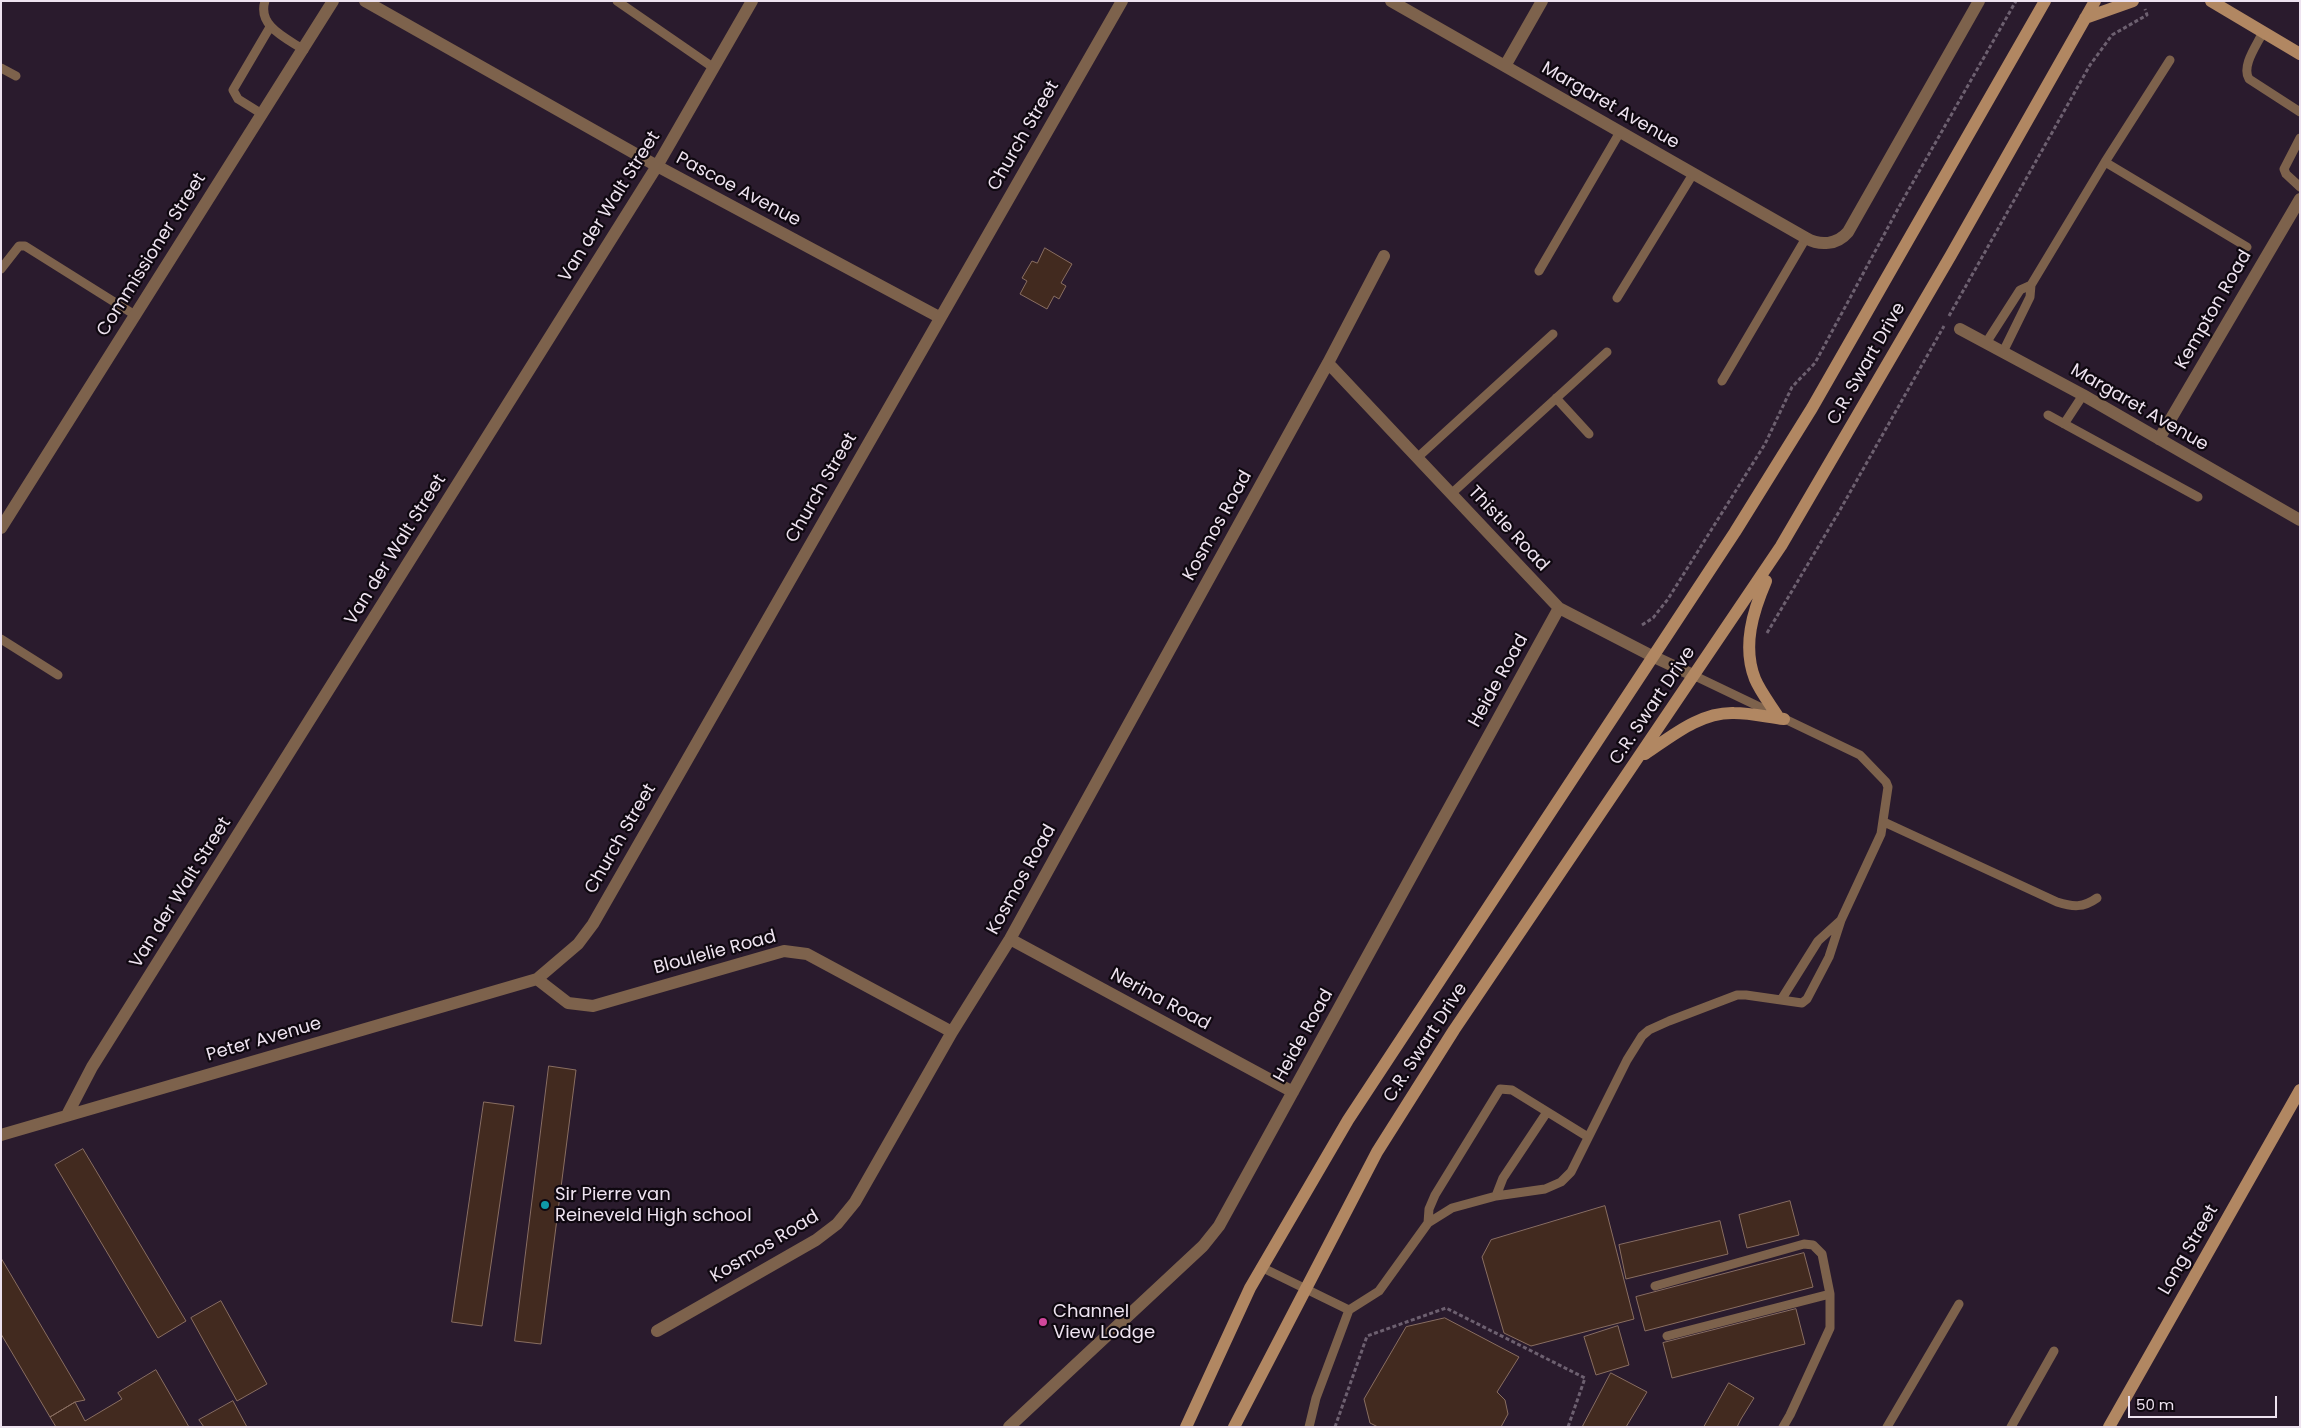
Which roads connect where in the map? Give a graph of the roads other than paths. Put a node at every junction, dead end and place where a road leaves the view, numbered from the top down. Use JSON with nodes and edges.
{"nodes":[{"id":1,"x":266,"y":1,"type":"edge"},
{"id":2,"x":333,"y":1,"type":"edge"},
{"id":3,"x":365,"y":1,"type":"edge"},
{"id":4,"x":617,"y":1,"type":"edge"},
{"id":5,"x":752,"y":1,"type":"edge"},
{"id":6,"x":1122,"y":1,"type":"edge"},
{"id":7,"x":1391,"y":1,"type":"edge"},
{"id":8,"x":1542,"y":1,"type":"edge"},
{"id":9,"x":1979,"y":1,"type":"edge"},
{"id":10,"x":2046,"y":1,"type":"edge"},
{"id":11,"x":2095,"y":1,"type":"edge"},
{"id":12,"x":2134,"y":1,"type":"edge"},
{"id":13,"x":2210,"y":2,"type":"edge"},
{"id":14,"x":2085,"y":18,"type":"junction"},
{"id":15,"x":270,"y":27,"type":"junction"},
{"id":16,"x":2263,"y":32,"type":"junction"},
{"id":17,"x":304,"y":50,"type":"junction"},
{"id":18,"x":2300,"y":54,"type":"edge"},
{"id":19,"x":2170,"y":60,"type":"dead end"},
{"id":20,"x":1505,"y":66,"type":"junction"},
{"id":21,"x":1,"y":68,"type":"edge"},
{"id":22,"x":714,"y":68,"type":"junction"},
{"id":23,"x":16,"y":76,"type":"dead end"},
{"id":24,"x":2300,"y":112,"type":"edge"},
{"id":25,"x":262,"y":114,"type":"junction"},
{"id":26,"x":1620,"y":132,"type":"junction"},
{"id":27,"x":2300,"y":138,"type":"edge"},
{"id":28,"x":2105,"y":162,"type":"junction"},
{"id":29,"x":657,"y":166,"type":"junction"},
{"id":30,"x":1693,"y":174,"type":"junction"},
{"id":31,"x":2300,"y":187,"type":"edge"},
{"id":32,"x":2300,"y":199,"type":"edge"},
{"id":33,"x":1808,"y":239,"type":"junction"},
{"id":34,"x":2247,"y":246,"type":"dead end"},
{"id":35,"x":1384,"y":256,"type":"dead end"},
{"id":36,"x":1,"y":269,"type":"edge"},
{"id":37,"x":1540,"y":271,"type":"dead end"},
{"id":38,"x":2031,"y":285,"type":"junction"},
{"id":39,"x":1617,"y":298,"type":"dead end"},
{"id":40,"x":135,"y":315,"type":"junction"},
{"id":41,"x":939,"y":317,"type":"junction"},
{"id":42,"x":1960,"y":329,"type":"dead end"},
{"id":43,"x":1553,"y":334,"type":"dead end"},
{"id":44,"x":1986,"y":343,"type":"junction"},
{"id":45,"x":1607,"y":352,"type":"dead end"},
{"id":46,"x":2003,"y":352,"type":"junction"},
{"id":47,"x":1328,"y":363,"type":"junction"},
{"id":48,"x":1722,"y":381,"type":"dead end"},
{"id":49,"x":2083,"y":395,"type":"junction"},
{"id":50,"x":1556,"y":398,"type":"junction"},
{"id":51,"x":2048,"y":415,"type":"dead end"},
{"id":52,"x":2064,"y":424,"type":"junction"},
{"id":53,"x":1589,"y":434,"type":"dead end"},
{"id":54,"x":2159,"y":439,"type":"junction"},
{"id":55,"x":1417,"y":458,"type":"junction"},
{"id":56,"x":1451,"y":494,"type":"junction"},
{"id":57,"x":2198,"y":497,"type":"dead end"},
{"id":58,"x":2300,"y":520,"type":"edge"},
{"id":59,"x":1,"y":528,"type":"edge"},
{"id":60,"x":1781,"y":546,"type":"junction"},
{"id":61,"x":1559,"y":608,"type":"junction"},
{"id":62,"x":1,"y":639,"type":"edge"},
{"id":63,"x":1652,"y":656,"type":"junction"},
{"id":64,"x":58,"y":675,"type":"dead end"},
{"id":65,"x":1695,"y":676,"type":"junction"},
{"id":66,"x":1780,"y":717,"type":"junction"},
{"id":67,"x":1638,"y":758,"type":"junction"},
{"id":68,"x":1884,"y":822,"type":"junction"},
{"id":69,"x":2097,"y":898,"type":"dead end"},
{"id":70,"x":1840,"y":920,"type":"junction"},
{"id":71,"x":1010,"y":939,"type":"junction"},
{"id":72,"x":537,"y":979,"type":"junction"},
{"id":73,"x":1781,"y":1000,"type":"junction"},
{"id":74,"x":952,"y":1032,"type":"junction"},
{"id":75,"x":2300,"y":1090,"type":"edge"},
{"id":76,"x":1293,"y":1092,"type":"junction"},
{"id":77,"x":1546,"y":1112,"type":"junction"},
{"id":78,"x":67,"y":1116,"type":"junction"},
{"id":79,"x":1,"y":1135,"type":"edge"},
{"id":80,"x":1588,"y":1137,"type":"junction"},
{"id":81,"x":1496,"y":1196,"type":"junction"},
{"id":82,"x":1428,"y":1223,"type":"junction"},
{"id":83,"x":1262,"y":1267,"type":"junction"},
{"id":84,"x":1655,"y":1286,"type":"dead end"},
{"id":85,"x":1306,"y":1287,"type":"junction"},
{"id":86,"x":1830,"y":1294,"type":"junction"},
{"id":87,"x":1959,"y":1304,"type":"dead end"},
{"id":88,"x":1349,"y":1310,"type":"junction"},
{"id":89,"x":657,"y":1331,"type":"dead end"},
{"id":90,"x":1667,"y":1336,"type":"dead end"},
{"id":91,"x":2054,"y":1351,"type":"dead end"},
{"id":92,"x":1009,"y":1427,"type":"edge"},
{"id":93,"x":1186,"y":1427,"type":"edge"},
{"id":94,"x":1234,"y":1427,"type":"edge"},
{"id":95,"x":1309,"y":1427,"type":"edge"},
{"id":96,"x":1783,"y":1427,"type":"edge"},
{"id":97,"x":1887,"y":1427,"type":"edge"},
{"id":98,"x":2011,"y":1427,"type":"edge"},
{"id":99,"x":2109,"y":1427,"type":"edge"}],
"edges":[{"from":1,"to":15,"type":"lane"},
{"from":2,"to":17,"type":"street","name":"Commissioner Street"},
{"from":3,"to":29,"type":"street","name":"Pascoe Avenue"},
{"from":4,"to":22,"type":"lane"},
{"from":5,"to":22,"type":"street","name":"Van der Walt Street"},
{"from":6,"to":41,"type":"street","name":"Church Street"},
{"from":7,"to":20,"type":"street","name":"Margaret Avenue"},
{"from":8,"to":20,"type":"street"},
{"from":9,"to":33,"type":"street"},
{"from":10,"to":63,"type":"main road","name":"C.R. Swart Drive"},
{"from":11,"to":14,"type":"main road","name":"C.R. Swart Drive"},
{"from":12,"to":14,"type":"main road"},
{"from":13,"to":16,"type":"main road"},
{"from":14,"to":60,"type":"main road","name":"C.R. Swart Drive"},
{"from":15,"to":17,"type":"lane"},
{"from":15,"to":25,"type":"lane"},
{"from":16,"to":18,"type":"main road"},
{"from":16,"to":24,"type":"lane"},
{"from":17,"to":25,"type":"street","name":"Commissioner Street"},
{"from":19,"to":28,"type":"lane"},
{"from":20,"to":26,"type":"street","name":"Margaret Avenue"},
{"from":21,"to":23,"type":"lane"},
{"from":22,"to":29,"type":"street","name":"Van der Walt Street"},
{"from":25,"to":40,"type":"street","name":"Commissioner Street"},
{"from":26,"to":30,"type":"street","name":"Margaret Avenue"},
{"from":26,"to":37,"type":"lane"},
{"from":27,"to":31,"type":"lane"},
{"from":28,"to":34,"type":"lane"},
{"from":28,"to":38,"type":"lane"},
{"from":29,"to":41,"type":"street","name":"Pascoe Avenue"},
{"from":29,"to":78,"type":"street","name":"Van der Walt Street"},
{"from":30,"to":33,"type":"street","name":"Margaret Avenue"},
{"from":30,"to":39,"type":"lane"},
{"from":32,"to":54,"type":"street","name":"Kempton Road"},
{"from":33,"to":48,"type":"lane"},
{"from":35,"to":47,"type":"street","name":"Kosmos Road"},
{"from":36,"to":40,"type":"lane"},
{"from":38,"to":44,"type":"lane"},
{"from":38,"to":46,"type":"lane"},
{"from":40,"to":59,"type":"street","name":"Commissioner Street"},
{"from":41,"to":72,"type":"street","name":"Church Street"},
{"from":42,"to":44,"type":"street","name":"Margaret Avenue"},
{"from":43,"to":55,"type":"lane"},
{"from":44,"to":46,"type":"street","name":"Margaret Avenue"},
{"from":45,"to":50,"type":"lane"},
{"from":46,"to":49,"type":"street","name":"Margaret Avenue"},
{"from":47,"to":55,"type":"street","name":"Thistle Road"},
{"from":47,"to":71,"type":"street","name":"Kosmos Road"},
{"from":49,"to":52,"type":"lane"},
{"from":49,"to":54,"type":"street","name":"Margaret Avenue"},
{"from":50,"to":53,"type":"lane"},
{"from":50,"to":56,"type":"lane"},
{"from":51,"to":52,"type":"lane"},
{"from":52,"to":57,"type":"lane"},
{"from":54,"to":58,"type":"street","name":"Margaret Avenue"},
{"from":55,"to":56,"type":"street","name":"Thistle Road"},
{"from":56,"to":61,"type":"street","name":"Thistle Road"},
{"from":60,"to":65,"type":"main road","name":"C.R. Swart Drive"},
{"from":60,"to":66,"type":"main road"},
{"from":61,"to":63,"type":"street","name":"Thistle Road"},
{"from":61,"to":76,"type":"street","name":"Heide Road"},
{"from":62,"to":64,"type":"lane"},
{"from":63,"to":65,"type":"street","name":"Thistle Road"},
{"from":63,"to":83,"type":"main road","name":"C.R. Swart Drive"},
{"from":65,"to":66,"type":"lane"},
{"from":65,"to":67,"type":"main road","name":"C.R. Swart Drive"},
{"from":66,"to":67,"type":"main road"},
{"from":66,"to":68,"type":"lane"},
{"from":67,"to":85,"type":"main road","name":"C.R. Swart Drive"},
{"from":68,"to":69,"type":"lane"},
{"from":68,"to":70,"type":"lane"},
{"from":70,"to":73,"type":"lane"},
{"from":70,"to":73,"type":"lane"},
{"from":71,"to":74,"type":"street","name":"Kosmos Road"},
{"from":71,"to":76,"type":"street","name":"Nerina Road"},
{"from":72,"to":74,"type":"street","name":"Bloulelie Road"},
{"from":72,"to":78,"type":"street","name":"Peter Avenue"},
{"from":73,"to":80,"type":"lane"},
{"from":74,"to":89,"type":"street","name":"Kosmos Road"},
{"from":75,"to":99,"type":"main road","name":"Long Street"},
{"from":76,"to":92,"type":"street","name":"Heide Road"},
{"from":77,"to":80,"type":"lane"},
{"from":77,"to":81,"type":"lane"},
{"from":77,"to":82,"type":"lane"},
{"from":78,"to":79,"type":"street","name":"Peter Avenue"},
{"from":80,"to":81,"type":"lane"},
{"from":81,"to":82,"type":"lane"},
{"from":82,"to":88,"type":"lane"},
{"from":83,"to":85,"type":"lane"},
{"from":83,"to":93,"type":"main road","name":"C.R. Swart Drive"},
{"from":84,"to":86,"type":"lane"},
{"from":85,"to":88,"type":"lane"},
{"from":85,"to":94,"type":"main road","name":"C.R. Swart Drive"},
{"from":86,"to":90,"type":"lane"},
{"from":86,"to":96,"type":"lane"},
{"from":87,"to":97,"type":"lane"},
{"from":88,"to":95,"type":"lane"},
{"from":91,"to":98,"type":"lane"}]}
